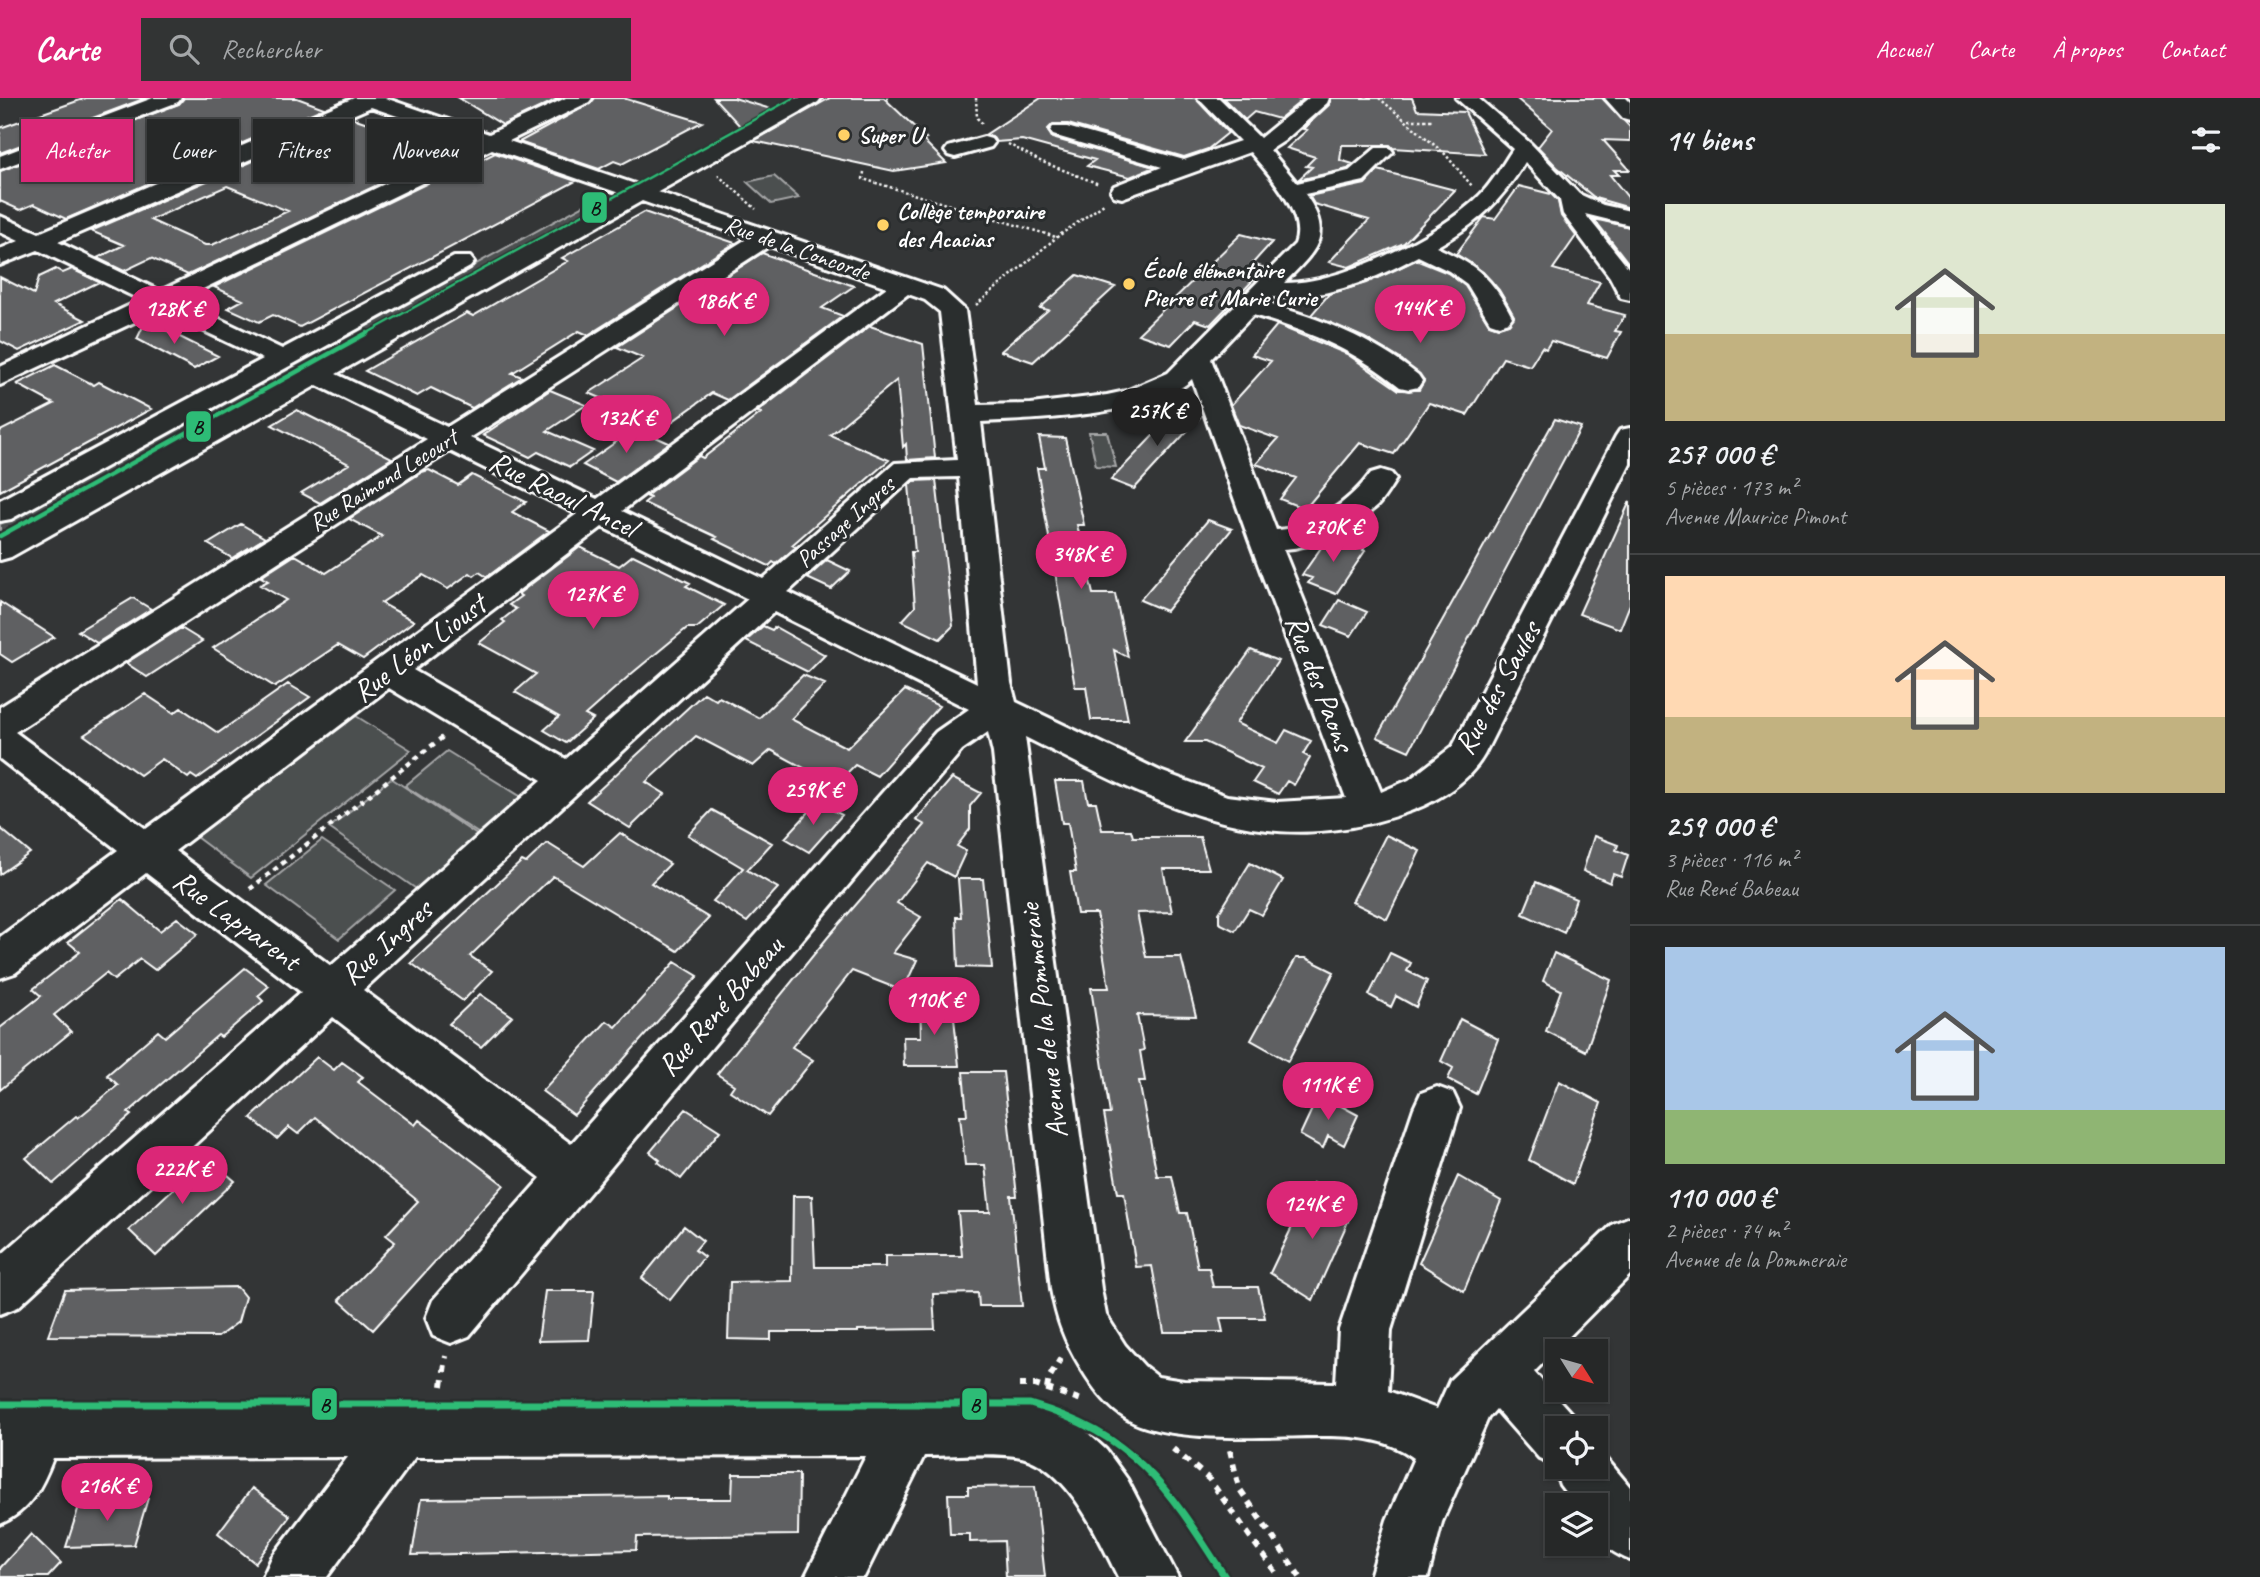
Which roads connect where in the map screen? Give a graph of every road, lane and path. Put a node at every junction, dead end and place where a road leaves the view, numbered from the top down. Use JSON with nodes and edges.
{"nodes":[{"id":1,"x":171,"y":98,"type":"edge"},
{"id":2,"x":582,"y":98,"type":"edge"},
{"id":3,"x":811,"y":98,"type":"edge"},
{"id":4,"x":976,"y":98,"type":"edge"},
{"id":5,"x":1208,"y":98,"type":"edge"},
{"id":6,"x":1379,"y":98,"type":"edge"},
{"id":7,"x":1466,"y":98,"type":"edge"},
{"id":8,"x":1615,"y":98,"type":"edge"},
{"id":9,"x":370,"y":99,"type":"edge"},
{"id":10,"x":1320,"y":99,"type":"edge"},
{"id":11,"x":1630,"y":114,"type":"edge"},
{"id":12,"x":1432,"y":120,"type":"dead end"},
{"id":13,"x":1408,"y":121,"type":"junction"},
{"id":14,"x":1060,"y":131,"type":"dead end"},
{"id":15,"x":986,"y":137,"type":"joint"},
{"id":16,"x":490,"y":142,"type":"junction"},
{"id":17,"x":1007,"y":143,"type":"dead end"},
{"id":18,"x":1257,"y":146,"type":"junction"},
{"id":19,"x":1524,"y":148,"type":"junction"},
{"id":20,"x":955,"y":151,"type":"dead end"},
{"id":21,"x":1383,"y":152,"type":"dead end"},
{"id":22,"x":0,"y":163,"type":"edge"},
{"id":23,"x":688,"y":166,"type":"junction"},
{"id":24,"x":1184,"y":167,"type":"junction"},
{"id":25,"x":864,"y":172,"type":"dead end"},
{"id":26,"x":634,"y":182,"type":"junction"},
{"id":27,"x":607,"y":183,"type":"junction"},
{"id":28,"x":1122,"y":191,"type":"junction"},
{"id":29,"x":1290,"y":191,"type":"junction"},
{"id":30,"x":1571,"y":199,"type":"junction"},
{"id":31,"x":576,"y":200,"type":"dead end"},
{"id":32,"x":1486,"y":202,"type":"junction"},
{"id":33,"x":1630,"y":218,"type":"edge"},
{"id":34,"x":0,"y":223,"type":"edge"},
{"id":35,"x":758,"y":234,"type":"junction"},
{"id":36,"x":1057,"y":237,"type":"junction"},
{"id":37,"x":38,"y":242,"type":"junction"},
{"id":38,"x":1417,"y":247,"type":"junction"},
{"id":39,"x":479,"y":253,"type":"dead end"},
{"id":40,"x":0,"y":258,"type":"edge"},
{"id":41,"x":905,"y":285,"type":"junction"},
{"id":42,"x":1630,"y":293,"type":"edge"},
{"id":43,"x":1257,"y":298,"type":"junction"},
{"id":44,"x":160,"y":300,"type":"junction"},
{"id":45,"x":963,"y":308,"type":"junction"},
{"id":46,"x":1499,"y":317,"type":"dead end"},
{"id":47,"x":1198,"y":358,"type":"junction"},
{"id":48,"x":283,"y":359,"type":"junction"},
{"id":49,"x":316,"y":374,"type":"junction"},
{"id":50,"x":0,"y":377,"type":"edge"},
{"id":51,"x":1409,"y":381,"type":"dead end"},
{"id":52,"x":966,"y":414,"type":"junction"},
{"id":53,"x":1630,"y":436,"type":"edge"},
{"id":54,"x":449,"y":439,"type":"junction"},
{"id":55,"x":973,"y":468,"type":"junction"},
{"id":56,"x":1381,"y":479,"type":"dead end"},
{"id":57,"x":0,"y":512,"type":"edge"},
{"id":58,"x":600,"y":512,"type":"junction"},
{"id":59,"x":1264,"y":540,"type":"junction"},
{"id":60,"x":0,"y":550,"type":"edge"},
{"id":61,"x":769,"y":594,"type":"junction"},
{"id":62,"x":387,"y":671,"type":"junction"},
{"id":63,"x":999,"y":706,"type":"junction"},
{"id":64,"x":466,"y":718,"type":"junction"},
{"id":65,"x":0,"y":724,"type":"edge"},
{"id":66,"x":0,"y":740,"type":"edge"},
{"id":67,"x":568,"y":778,"type":"junction"},
{"id":68,"x":1368,"y":810,"type":"junction"},
{"id":69,"x":145,"y":852,"type":"junction"},
{"id":70,"x":223,"y":910,"type":"junction"},
{"id":71,"x":0,"y":960,"type":"edge"},
{"id":72,"x":332,"y":991,"type":"junction"},
{"id":73,"x":1437,"y":1108,"type":"dead end"},
{"id":74,"x":575,"y":1175,"type":"junction"},
{"id":75,"x":1630,"y":1241,"type":"edge"},
{"id":76,"x":0,"y":1289,"type":"edge"},
{"id":77,"x":452,"y":1318,"type":"dead end"},
{"id":78,"x":1498,"y":1371,"type":"junction"},
{"id":79,"x":1047,"y":1389,"type":"dead end"},
{"id":80,"x":1090,"y":1403,"type":"dead end"},
{"id":81,"x":1220,"y":1408,"type":"junction"},
{"id":82,"x":1361,"y":1410,"type":"junction"},
{"id":83,"x":1545,"y":1424,"type":"edge"},
{"id":84,"x":909,"y":1428,"type":"junction"},
{"id":85,"x":403,"y":1429,"type":"junction"},
{"id":86,"x":18,"y":1431,"type":"edge"},
{"id":87,"x":1161,"y":1441,"type":"dead end"},
{"id":88,"x":1446,"y":1449,"type":"junction"},
{"id":89,"x":1589,"y":1479,"type":"edge"},
{"id":90,"x":0,"y":1496,"type":"edge"},
{"id":91,"x":1630,"y":1532,"type":"edge"},
{"id":92,"x":292,"y":1577,"type":"edge"},
{"id":93,"x":834,"y":1577,"type":"edge"},
{"id":94,"x":1149,"y":1577,"type":"edge"},
{"id":95,"x":1279,"y":1577,"type":"edge"},
{"id":96,"x":1300,"y":1577,"type":"edge"},
{"id":97,"x":1399,"y":1577,"type":"edge"}],
"edges":[{"from":1,"to":22,"type":"street"},
{"from":2,"to":16,"type":"street"},
{"from":3,"to":23,"type":"street"},
{"from":4,"to":15,"type":"path"},
{"from":5,"to":18,"type":"street"},
{"from":6,"to":13,"type":"path"},
{"from":7,"to":19,"type":"street"},
{"from":8,"to":11,"type":"street"},
{"from":9,"to":16,"type":"street"},
{"from":9,"to":37,"type":"street"},
{"from":10,"to":18,"type":"street"},
{"from":12,"to":13,"type":"path"},
{"from":13,"to":32,"type":"path"},
{"from":14,"to":24,"type":"street"},
{"from":15,"to":20,"type":"street"},
{"from":16,"to":27,"type":"street"},
{"from":16,"to":44,"type":"street"},
{"from":17,"to":28,"type":"path"},
{"from":18,"to":24,"type":"street"},
{"from":18,"to":29,"type":"street"},
{"from":19,"to":30,"type":"street"},
{"from":19,"to":32,"type":"street"},
{"from":21,"to":29,"type":"street"},
{"from":23,"to":26,"type":"street"},
{"from":23,"to":35,"type":"path"},
{"from":24,"to":28,"type":"street"},
{"from":25,"to":36,"type":"path"},
{"from":26,"to":27,"type":"street","name":"Rue de la Concorde"},
{"from":26,"to":35,"type":"street","name":"Rue de la Concorde"},
{"from":26,"to":49,"type":"street"},
{"from":27,"to":31,"type":"street"},
{"from":28,"to":36,"type":"path"},
{"from":29,"to":43,"type":"street"},
{"from":30,"to":33,"type":"street"},
{"from":30,"to":42,"type":"street"},
{"from":32,"to":38,"type":"street"},
{"from":34,"to":37,"type":"street"},
{"from":35,"to":41,"type":"street","name":"Rue de la Concorde"},
{"from":35,"to":54,"type":"street","name":"Rue Raimond Lecourt"},
{"from":36,"to":45,"type":"path"},
{"from":37,"to":40,"type":"street"},
{"from":37,"to":44,"type":"street"},
{"from":38,"to":43,"type":"street"},
{"from":38,"to":46,"type":"street"},
{"from":39,"to":48,"type":"street"},
{"from":41,"to":45,"type":"street","name":"Rue de la Concorde"},
{"from":41,"to":58,"type":"street","name":"Rue Léon Lioust"},
{"from":43,"to":47,"type":"street"},
{"from":43,"to":51,"type":"street"},
{"from":44,"to":48,"type":"street"},
{"from":44,"to":50,"type":"street"},
{"from":45,"to":52,"type":"street","name":"Avenue de la Pommeraie"},
{"from":47,"to":52,"type":"street"},
{"from":47,"to":59,"type":"street","name":"Rue des Paons"},
{"from":48,"to":57,"type":"street"},
{"from":49,"to":54,"type":"street","name":"Rue Raoul Ancel"},
{"from":49,"to":60,"type":"street"},
{"from":52,"to":55,"type":"street","name":"Avenue de la Pommeraie"},
{"from":53,"to":68,"type":"street","name":"Rue des Saules"},
{"from":54,"to":58,"type":"street","name":"Rue Raoul Ancel"},
{"from":54,"to":65,"type":"street","name":"Rue Raimond Lecourt"},
{"from":55,"to":61,"type":"street","name":"Passage Ingres"},
{"from":55,"to":63,"type":"street","name":"Avenue de la Pommeraie"},
{"from":56,"to":59,"type":"street"},
{"from":58,"to":61,"type":"street","name":"Rue Raoul Ancel"},
{"from":58,"to":62,"type":"street","name":"Rue Léon Lioust"},
{"from":59,"to":68,"type":"street","name":"Rue des Paons"},
{"from":61,"to":63,"type":"street","name":"Rue Raoul Ancel"},
{"from":61,"to":67,"type":"street","name":"Rue Ingres"},
{"from":62,"to":64,"type":"street"},
{"from":62,"to":69,"type":"street","name":"Rue Léon Lioust"},
{"from":63,"to":68,"type":"street","name":"Rue des Saules"},
{"from":63,"to":74,"type":"street","name":"Rue René Babeau"},
{"from":63,"to":81,"type":"street","name":"Avenue de la Pommeraie"},
{"from":64,"to":67,"type":"street"},
{"from":64,"to":70,"type":"path"},
{"from":66,"to":69,"type":"street","name":"Rue Lapparent"},
{"from":67,"to":72,"type":"street","name":"Rue Ingres"},
{"from":69,"to":70,"type":"street","name":"Rue Lapparent"},
{"from":69,"to":71,"type":"street","name":"Rue Léon Lioust"},
{"from":70,"to":72,"type":"street","name":"Rue Lapparent"},
{"from":72,"to":74,"type":"street","name":"Rue Lapparent"},
{"from":72,"to":76,"type":"street","name":"Rue Ingres"},
{"from":73,"to":82,"type":"street"},
{"from":74,"to":77,"type":"street","name":"Rue René Babeau"},
{"from":75,"to":78,"type":"street"},
{"from":78,"to":83,"type":"street"},
{"from":78,"to":88,"type":"street"},
{"from":79,"to":80,"type":"path"},
{"from":81,"to":82,"type":"street","name":"Avenue de la Pommeraie"},
{"from":81,"to":96,"type":"path"},
{"from":82,"to":88,"type":"street","name":"Avenue de la Pommeraie"},
{"from":84,"to":85,"type":"street"},
{"from":84,"to":93,"type":"street"},
{"from":84,"to":94,"type":"street"},
{"from":85,"to":86,"type":"street"},
{"from":85,"to":92,"type":"street"},
{"from":86,"to":90,"type":"street"},
{"from":87,"to":95,"type":"path"},
{"from":88,"to":97,"type":"street"},
{"from":89,"to":91,"type":"street"}]}
